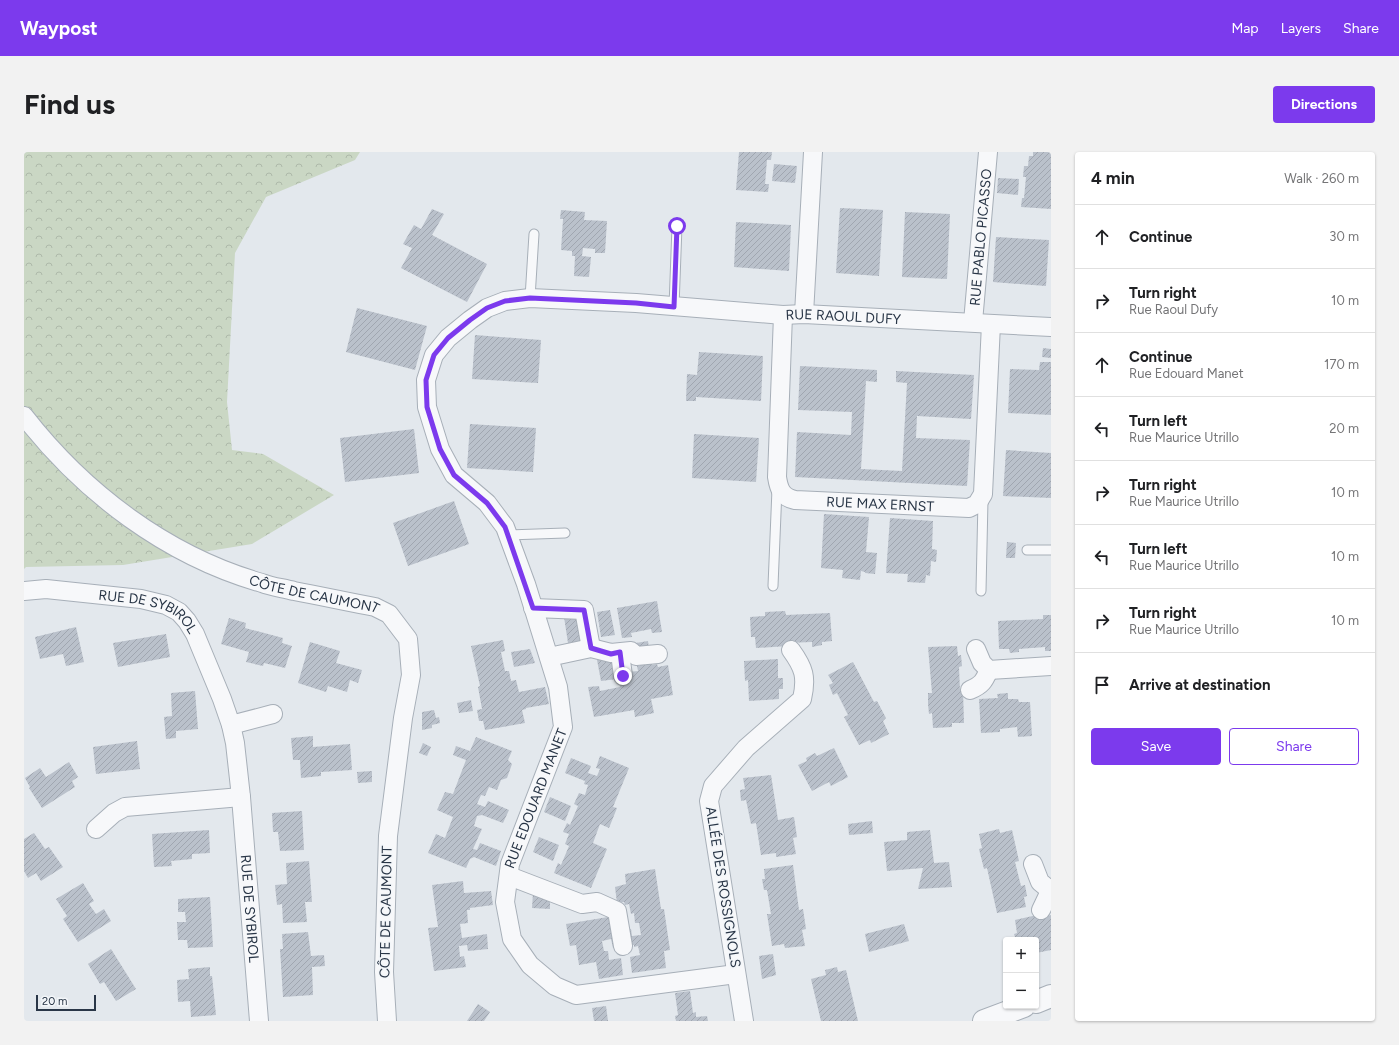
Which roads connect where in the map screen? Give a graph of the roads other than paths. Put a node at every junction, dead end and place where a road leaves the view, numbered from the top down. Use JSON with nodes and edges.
{"nodes":[{"id":1,"x":813,"y":152,"type":"edge"},
{"id":2,"x":988,"y":152,"type":"edge"},
{"id":3,"x":677,"y":226,"type":"dead end"},
{"id":4,"x":534,"y":234,"type":"dead end"},
{"id":5,"x":530,"y":298,"type":"junction"},
{"id":6,"x":636,"y":303,"type":"joint"},
{"id":7,"x":674,"y":307,"type":"junction"},
{"id":8,"x":804,"y":314,"type":"junction"},
{"id":9,"x":783,"y":315,"type":"junction"},
{"id":10,"x":973,"y":322,"type":"junction"},
{"id":11,"x":991,"y":324,"type":"junction"},
{"id":12,"x":1051,"y":327,"type":"edge"},
{"id":13,"x":24,"y":416,"type":"edge"},
{"id":14,"x":777,"y":477,"type":"junction"},
{"id":15,"x":983,"y":494,"type":"junction"},
{"id":16,"x":565,"y":533,"type":"dead end"},
{"id":17,"x":508,"y":535,"type":"junction"},
{"id":18,"x":1027,"y":550,"type":"dead end"},
{"id":19,"x":1051,"y":550,"type":"edge"},
{"id":20,"x":773,"y":586,"type":"dead end"},
{"id":21,"x":24,"y":591,"type":"edge"},
{"id":22,"x":981,"y":591,"type":"dead end"},
{"id":23,"x":533,"y":608,"type":"junction"},
{"id":24,"x":591,"y":648,"type":"junction"},
{"id":25,"x":976,"y":649,"type":"dead end"},
{"id":26,"x":791,"y":650,"type":"dead end"},
{"id":27,"x":620,"y":652,"type":"junction"},
{"id":28,"x":658,"y":654,"type":"dead end"},
{"id":29,"x":548,"y":657,"type":"junction"},
{"id":30,"x":1051,"y":666,"type":"edge"},
{"id":31,"x":989,"y":670,"type":"junction"},
{"id":32,"x":623,"y":676,"type":"dead end"},
{"id":33,"x":970,"y":690,"type":"dead end"},
{"id":34,"x":273,"y":714,"type":"dead end"},
{"id":35,"x":231,"y":725,"type":"junction"},
{"id":36,"x":241,"y":797,"type":"junction"},
{"id":37,"x":96,"y":830,"type":"dead end"},
{"id":38,"x":1033,"y":864,"type":"dead end"},
{"id":39,"x":509,"y":876,"type":"junction"},
{"id":40,"x":1051,"y":891,"type":"edge"},
{"id":41,"x":1041,"y":910,"type":"dead end"},
{"id":42,"x":623,"y":946,"type":"dead end"},
{"id":43,"x":736,"y":974,"type":"junction"},
{"id":44,"x":1051,"y":996,"type":"edge"},
{"id":45,"x":1039,"y":1001,"type":"edge"},
{"id":46,"x":1016,"y":1009,"type":"edge"},
{"id":47,"x":259,"y":1021,"type":"edge"},
{"id":48,"x":387,"y":1021,"type":"edge"},
{"id":49,"x":744,"y":1021,"type":"edge"},
{"id":50,"x":984,"y":1021,"type":"edge"}],
"edges":[{"from":1,"to":8,"type":"street"},
{"from":2,"to":10,"type":"street","name":"RUE PABLO PICASSO"},
{"from":3,"to":7,"type":"lane"},
{"from":4,"to":5,"type":"lane"},
{"from":5,"to":6,"type":"street","name":"RUE EDOUARD MANET"},
{"from":5,"to":17,"type":"street","name":"RUE EDOUARD MANET"},
{"from":6,"to":7,"type":"street","name":"RUE RAOUL DUFY"},
{"from":7,"to":9,"type":"street","name":"RUE RAOUL DUFY"},
{"from":8,"to":9,"type":"street","name":"RUE RAOUL DUFY"},
{"from":8,"to":10,"type":"street","name":"RUE RAOUL DUFY"},
{"from":9,"to":14,"type":"street","name":"RUE MAX ERNST"},
{"from":10,"to":11,"type":"street","name":"RUE RAOUL DUFY"},
{"from":11,"to":12,"type":"street","name":"RUE RAOUL DUFY"},
{"from":11,"to":15,"type":"street"},
{"from":13,"to":48,"type":"street","name":"CÔTE DE CAUMONT"},
{"from":14,"to":15,"type":"street","name":"RUE MAX ERNST"},
{"from":14,"to":20,"type":"lane"},
{"from":15,"to":22,"type":"lane"},
{"from":16,"to":17,"type":"lane"},
{"from":17,"to":23,"type":"street","name":"RUE EDOUARD MANET"},
{"from":18,"to":19,"type":"lane"},
{"from":21,"to":35,"type":"street","name":"RUE DE SYBIROL"},
{"from":23,"to":24,"type":"street"},
{"from":23,"to":29,"type":"street","name":"RUE EDOUARD MANET"},
{"from":24,"to":27,"type":"street"},
{"from":24,"to":29,"type":"street"},
{"from":25,"to":31,"type":"street"},
{"from":26,"to":43,"type":"street","name":"ALLÉE DES ROSSIGNOLS"},
{"from":27,"to":28,"type":"street"},
{"from":27,"to":32,"type":"street"},
{"from":29,"to":39,"type":"street","name":"RUE EDOUARD MANET"},
{"from":30,"to":31,"type":"street"},
{"from":31,"to":33,"type":"street"},
{"from":34,"to":35,"type":"street"},
{"from":35,"to":36,"type":"street","name":"RUE DE SYBIROL"},
{"from":36,"to":37,"type":"street"},
{"from":36,"to":47,"type":"street","name":"RUE DE SYBIROL"},
{"from":38,"to":40,"type":"street"},
{"from":39,"to":42,"type":"street"},
{"from":39,"to":43,"type":"street","name":"RUE EDOUARD MANET"},
{"from":40,"to":41,"type":"street"},
{"from":43,"to":49,"type":"street","name":"ALLÉE DES ROSSIGNOLS"},
{"from":44,"to":45,"type":"street"},
{"from":46,"to":50,"type":"street"}]}
